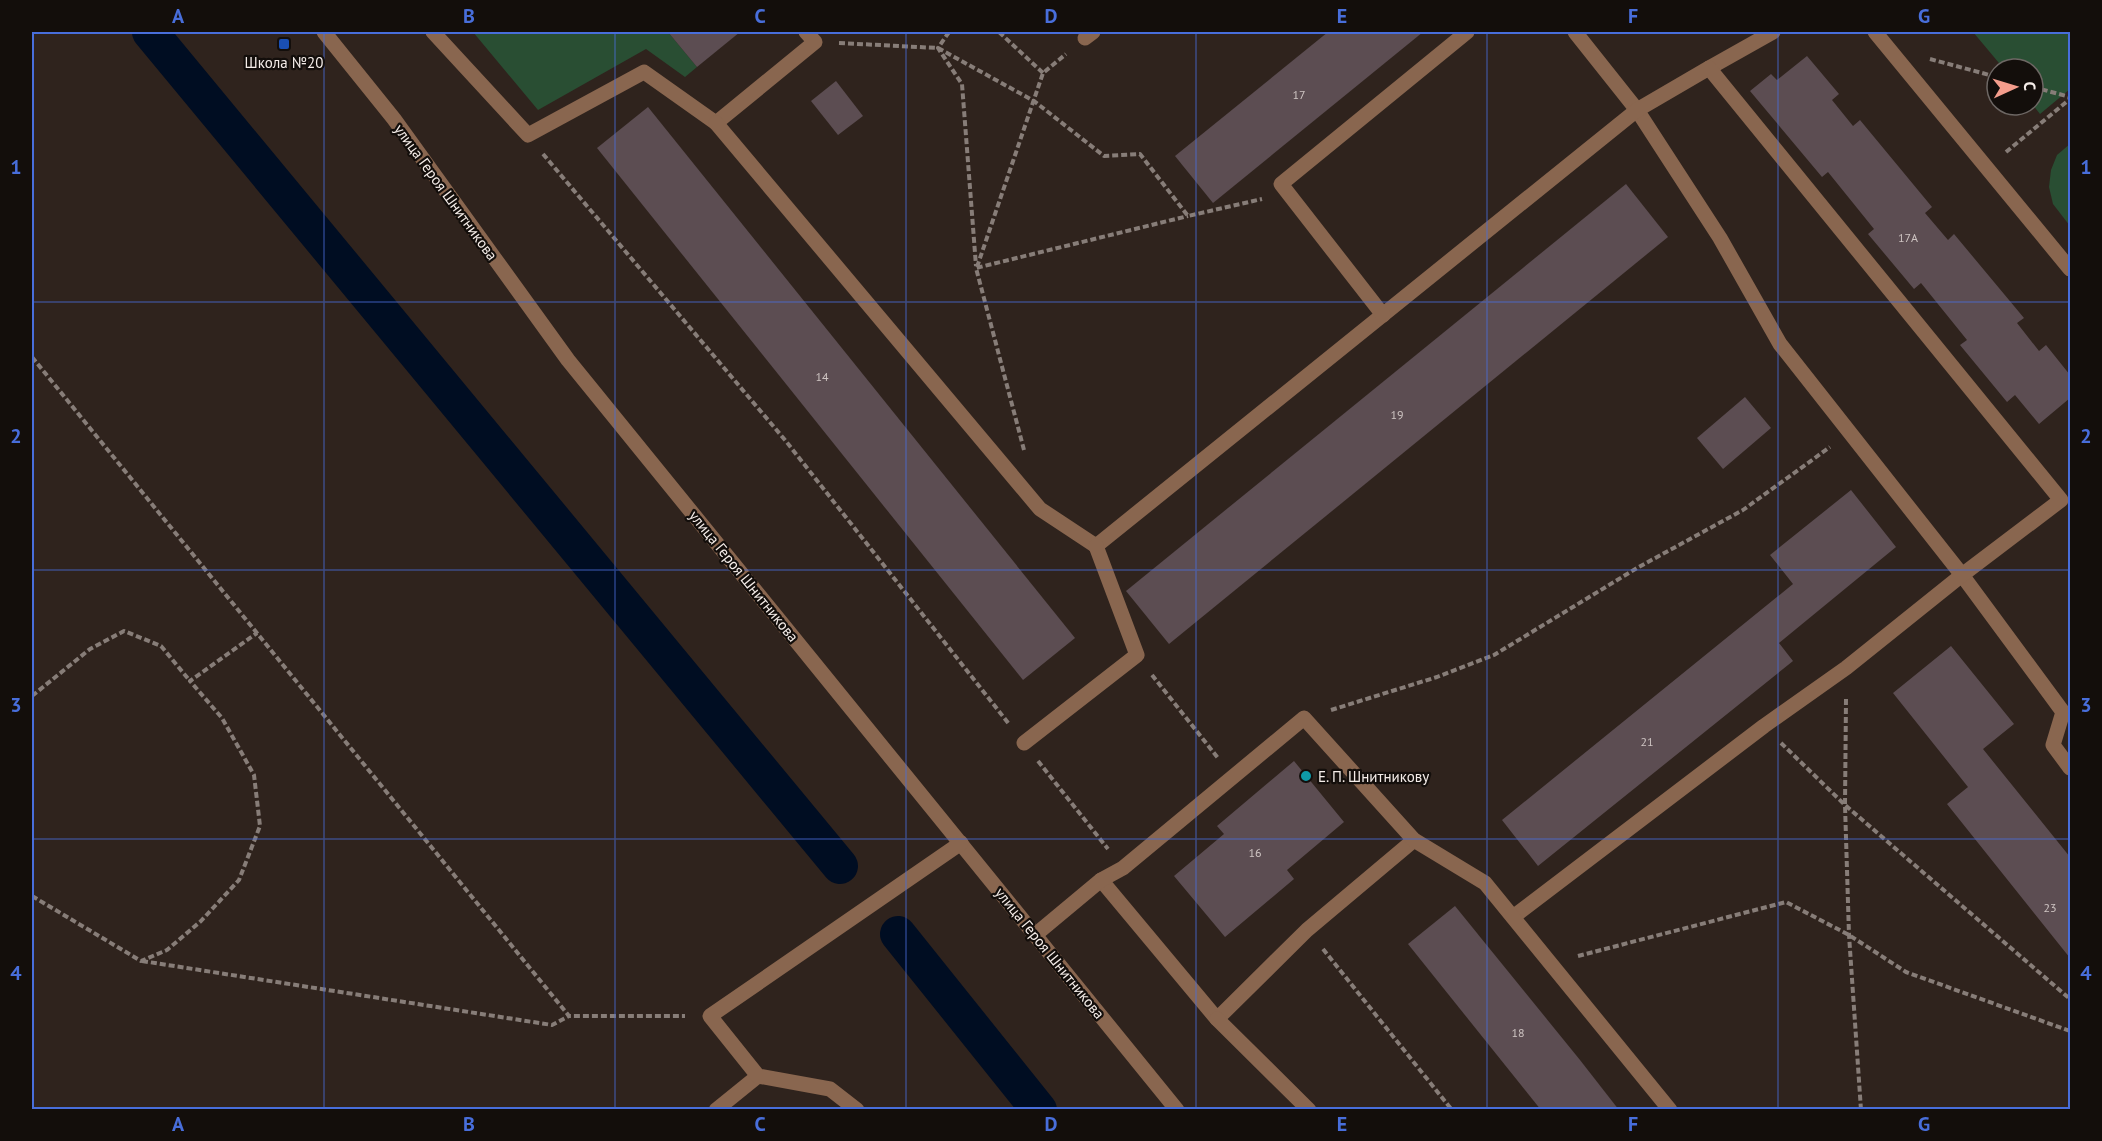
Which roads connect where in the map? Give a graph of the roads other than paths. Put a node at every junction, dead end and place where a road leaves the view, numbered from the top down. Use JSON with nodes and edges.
{"nodes":[{"id":1,"x":324,"y":32,"type":"edge"},
{"id":2,"x":433,"y":32,"type":"edge"},
{"id":3,"x":1467,"y":32,"type":"edge"},
{"id":4,"x":1575,"y":32,"type":"edge"},
{"id":5,"x":1773,"y":32,"type":"edge"},
{"id":6,"x":1875,"y":32,"type":"edge"},
{"id":7,"x":810,"y":37,"type":"edge"},
{"id":8,"x":1709,"y":68,"type":"junction"},
{"id":9,"x":1637,"y":110,"type":"junction"},
{"id":10,"x":716,"y":123,"type":"junction"},
{"id":11,"x":2070,"y":269,"type":"edge"},
{"id":12,"x":1383,"y":315,"type":"junction"},
{"id":13,"x":2066,"y":496,"type":"edge"},
{"id":14,"x":1096,"y":546,"type":"junction"},
{"id":15,"x":1962,"y":575,"type":"junction"},
{"id":16,"x":1024,"y":743,"type":"dead end"},
{"id":17,"x":2070,"y":768,"type":"edge"},
{"id":18,"x":1414,"y":840,"type":"junction"},
{"id":19,"x":961,"y":843,"type":"junction"},
{"id":20,"x":1101,"y":880,"type":"junction"},
{"id":21,"x":1513,"y":917,"type":"junction"},
{"id":22,"x":1035,"y":935,"type":"junction"},
{"id":23,"x":1217,"y":1019,"type":"junction"},
{"id":24,"x":758,"y":1076,"type":"junction"},
{"id":25,"x":716,"y":1110,"type":"edge"},
{"id":26,"x":857,"y":1110,"type":"edge"},
{"id":27,"x":1178,"y":1110,"type":"edge"},
{"id":28,"x":1309,"y":1110,"type":"edge"},
{"id":29,"x":1670,"y":1110,"type":"edge"}],
"edges":[{"from":1,"to":19,"type":"street","name":"улица Героя Шнитникова"},
{"from":2,"to":10,"type":"street"},
{"from":3,"to":12,"type":"street"},
{"from":4,"to":9,"type":"street"},
{"from":5,"to":8,"type":"street"},
{"from":6,"to":11,"type":"street"},
{"from":7,"to":10,"type":"street"},
{"from":8,"to":9,"type":"street"},
{"from":8,"to":13,"type":"street"},
{"from":9,"to":12,"type":"street"},
{"from":9,"to":15,"type":"street"},
{"from":10,"to":14,"type":"street"},
{"from":12,"to":14,"type":"street"},
{"from":13,"to":15,"type":"street"},
{"from":14,"to":16,"type":"street"},
{"from":15,"to":17,"type":"street"},
{"from":15,"to":21,"type":"street"},
{"from":18,"to":20,"type":"street"},
{"from":18,"to":21,"type":"street"},
{"from":18,"to":23,"type":"street"},
{"from":19,"to":22,"type":"street","name":"улица Героя Шнитникова"},
{"from":19,"to":24,"type":"street"},
{"from":20,"to":22,"type":"street"},
{"from":20,"to":23,"type":"street"},
{"from":21,"to":29,"type":"street"},
{"from":22,"to":27,"type":"street","name":"улица Героя Шнитникова"},
{"from":23,"to":28,"type":"street"},
{"from":24,"to":25,"type":"street"},
{"from":24,"to":26,"type":"street"}]}
